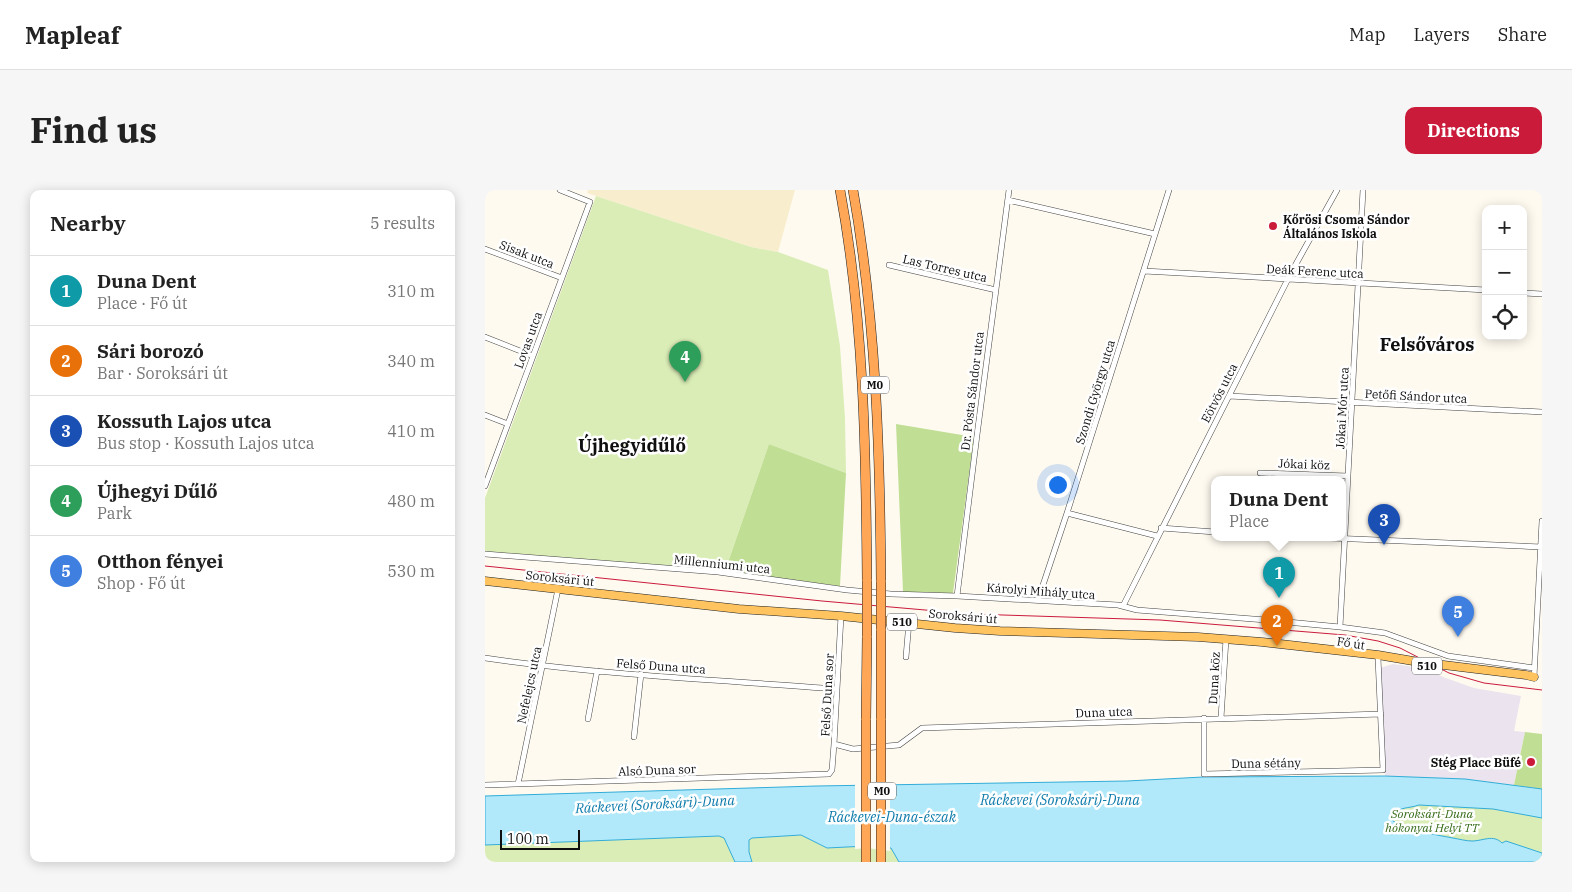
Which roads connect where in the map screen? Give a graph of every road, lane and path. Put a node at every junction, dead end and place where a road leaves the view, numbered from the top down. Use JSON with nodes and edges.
{"nodes":[{"id":1,"x":560,"y":190,"type":"edge"},
{"id":2,"x":840,"y":190,"type":"edge"},
{"id":3,"x":853,"y":190,"type":"edge"},
{"id":4,"x":1009,"y":190,"type":"edge"},
{"id":5,"x":1169,"y":190,"type":"edge"},
{"id":6,"x":1337,"y":190,"type":"edge"},
{"id":7,"x":1363,"y":190,"type":"edge"},
{"id":8,"x":1008,"y":200,"type":"junction"},
{"id":9,"x":1155,"y":234,"type":"junction"},
{"id":10,"x":485,"y":249,"type":"edge"},
{"id":11,"x":889,"y":265,"type":"dead end"},
{"id":12,"x":1144,"y":271,"type":"junction"},
{"id":13,"x":562,"y":278,"type":"junction"},
{"id":14,"x":1288,"y":280,"type":"junction"},
{"id":15,"x":1359,"y":283,"type":"junction"},
{"id":16,"x":996,"y":290,"type":"junction"},
{"id":17,"x":1482,"y":290,"type":"edge"},
{"id":18,"x":1527,"y":292,"type":"edge"},
{"id":19,"x":1542,"y":294,"type":"edge"},
{"id":20,"x":485,"y":338,"type":"edge"},
{"id":21,"x":533,"y":356,"type":"junction"},
{"id":22,"x":1229,"y":396,"type":"junction"},
{"id":23,"x":1352,"y":403,"type":"junction"},
{"id":24,"x":1542,"y":412,"type":"edge"},
{"id":25,"x":485,"y":415,"type":"edge"},
{"id":26,"x":508,"y":424,"type":"junction"},
{"id":27,"x":1260,"y":473,"type":"dead end"},
{"id":28,"x":1348,"y":476,"type":"junction"},
{"id":29,"x":485,"y":486,"type":"edge"},
{"id":30,"x":1067,"y":513,"type":"junction"},
{"id":31,"x":1346,"y":518,"type":"edge"},
{"id":32,"x":1542,"y":521,"type":"edge"},
{"id":33,"x":1161,"y":528,"type":"junction"},
{"id":34,"x":1211,"y":532,"type":"edge"},
{"id":35,"x":1157,"y":536,"type":"junction"},
{"id":36,"x":1346,"y":539,"type":"edge"},
{"id":37,"x":1345,"y":541,"type":"edge"},
{"id":38,"x":1541,"y":547,"type":"edge"},
{"id":39,"x":485,"y":554,"type":"edge"},
{"id":40,"x":485,"y":581,"type":"edge"},
{"id":41,"x":558,"y":589,"type":"junction"},
{"id":42,"x":957,"y":596,"type":"junction"},
{"id":43,"x":1039,"y":600,"type":"junction"},
{"id":44,"x":1123,"y":606,"type":"junction"},
{"id":45,"x":841,"y":616,"type":"junction"},
{"id":46,"x":909,"y":622,"type":"junction"},
{"id":47,"x":1340,"y":627,"type":"junction"},
{"id":48,"x":1226,"y":639,"type":"junction"},
{"id":49,"x":1320,"y":648,"type":"junction"},
{"id":50,"x":906,"y":657,"type":"dead end"},
{"id":51,"x":485,"y":658,"type":"edge"},
{"id":52,"x":1378,"y":658,"type":"junction"},
{"id":53,"x":543,"y":666,"type":"junction"},
{"id":54,"x":1535,"y":668,"type":"junction"},
{"id":55,"x":597,"y":671,"type":"junction"},
{"id":56,"x":641,"y":674,"type":"junction"},
{"id":57,"x":1538,"y":678,"type":"edge"},
{"id":58,"x":837,"y":689,"type":"junction"},
{"id":59,"x":1381,"y":714,"type":"junction"},
{"id":60,"x":1204,"y":718,"type":"junction"},
{"id":61,"x":1221,"y":718,"type":"junction"},
{"id":62,"x":588,"y":720,"type":"dead end"},
{"id":63,"x":634,"y":737,"type":"dead end"},
{"id":64,"x":834,"y":744,"type":"junction"},
{"id":65,"x":829,"y":774,"type":"joint"},
{"id":66,"x":518,"y":784,"type":"junction"},
{"id":67,"x":485,"y":786,"type":"edge"},
{"id":68,"x":866,"y":862,"type":"edge"},
{"id":69,"x":881,"y":862,"type":"edge"}],
"edges":[{"from":1,"to":13,"type":"street","name":"Lovas utca"},
{"from":2,"to":68,"type":"highway","number":"M0","bridge":true},
{"from":3,"to":69,"type":"highway","number":"M0","bridge":true},
{"from":4,"to":8,"type":"street","name":"Dr. Pósta Sándor utca"},
{"from":5,"to":9,"type":"street","name":"Szondi György utca"},
{"from":6,"to":14,"type":"street","name":"Eötvös utca"},
{"from":7,"to":15,"type":"street","name":"Jókai Mór utca"},
{"from":8,"to":9,"type":"street"},
{"from":8,"to":16,"type":"street","name":"Dr. Pósta Sándor utca"},
{"from":9,"to":12,"type":"street","name":"Szondi György utca"},
{"from":10,"to":13,"type":"street","name":"Sisak utca"},
{"from":11,"to":16,"type":"street","name":"Las Torres utca"},
{"from":12,"to":14,"type":"street","name":"Deák Ferenc utca"},
{"from":12,"to":30,"type":"street","name":"Szondi György utca"},
{"from":13,"to":21,"type":"street","name":"Lovas utca"},
{"from":14,"to":15,"type":"street","name":"Deák Ferenc utca"},
{"from":14,"to":22,"type":"street","name":"Eötvös utca"},
{"from":15,"to":17,"type":"street","name":"Deák Ferenc utca"},
{"from":15,"to":23,"type":"street","name":"Jókai Mór utca"},
{"from":16,"to":42,"type":"street","name":"Dr. Pósta Sándor utca"},
{"from":18,"to":19,"type":"street"},
{"from":20,"to":21,"type":"street"},
{"from":21,"to":26,"type":"street","name":"Lovas utca"},
{"from":22,"to":23,"type":"street","name":"Petőfi Sándor utca"},
{"from":22,"to":33,"type":"street","name":"Eötvös utca"},
{"from":23,"to":24,"type":"street","name":"Petőfi Sándor utca"},
{"from":23,"to":28,"type":"street","name":"Jókai Mór utca"},
{"from":25,"to":26,"type":"street"},
{"from":26,"to":29,"type":"street","name":"Lovas utca"},
{"from":27,"to":28,"type":"street","name":"Jókai köz"},
{"from":28,"to":31,"type":"street","name":"Jókai Mór utca"},
{"from":30,"to":35,"type":"street"},
{"from":30,"to":43,"type":"street","name":"Szondi György utca"},
{"from":32,"to":38,"type":"street"},
{"from":33,"to":34,"type":"street"},
{"from":33,"to":35,"type":"street","name":"Eötvös utca"},
{"from":35,"to":44,"type":"street","name":"Eötvös utca"},
{"from":36,"to":38,"type":"street"},
{"from":37,"to":47,"type":"street","name":"Jókai Mór utca"},
{"from":38,"to":54,"type":"street"},
{"from":39,"to":42,"type":"street","name":"Millenniumi utca"},
{"from":40,"to":41,"type":"main road","name":"Soroksári út","number":"510"},
{"from":41,"to":45,"type":"main road","name":"Soroksári út","number":"510"},
{"from":41,"to":53,"type":"street","name":"Nefelejcs utca"},
{"from":42,"to":43,"type":"street","name":"Károlyi Mihály utca"},
{"from":43,"to":44,"type":"street","name":"Károlyi Mihály utca"},
{"from":44,"to":47,"type":"street","name":"Fő út"},
{"from":45,"to":46,"type":"main road","name":"Soroksári út","number":"510"},
{"from":45,"to":58,"type":"street","name":"Felső Duna sor"},
{"from":46,"to":48,"type":"main road","name":"Soroksári út","number":"510"},
{"from":46,"to":50,"type":"street"},
{"from":47,"to":54,"type":"street","name":"Fő út"},
{"from":48,"to":49,"type":"main road","name":"Soroksári út","number":"510"},
{"from":48,"to":61,"type":"street","name":"Duna köz"},
{"from":49,"to":52,"type":"main road","name":"Fő út","number":"510"},
{"from":49,"to":57,"type":"main road","name":"Fő út","number":"510"},
{"from":51,"to":53,"type":"street","name":"Felső Duna utca"},
{"from":52,"to":57,"type":"main road","name":"Fő út","number":"510"},
{"from":52,"to":59,"type":"street"},
{"from":53,"to":55,"type":"street","name":"Felső Duna utca"},
{"from":53,"to":66,"type":"street","name":"Nefelejcs utca"},
{"from":54,"to":57,"type":"street"},
{"from":55,"to":56,"type":"street","name":"Felső Duna utca"},
{"from":55,"to":62,"type":"street"},
{"from":56,"to":58,"type":"street","name":"Felső Duna utca"},
{"from":56,"to":63,"type":"street"},
{"from":58,"to":64,"type":"street","name":"Felső Duna sor"},
{"from":59,"to":60,"type":"street","name":"Duna sétány"},
{"from":59,"to":61,"type":"street","name":"Duna utca"},
{"from":60,"to":61,"type":"street","name":"Duna utca"},
{"from":60,"to":64,"type":"street","name":"Duna utca"},
{"from":64,"to":65,"type":"street","name":"Felső Duna sor"},
{"from":65,"to":66,"type":"street","name":"Alsó Duna sor"},
{"from":66,"to":67,"type":"street","name":"Alsó Duna sor"}]}
